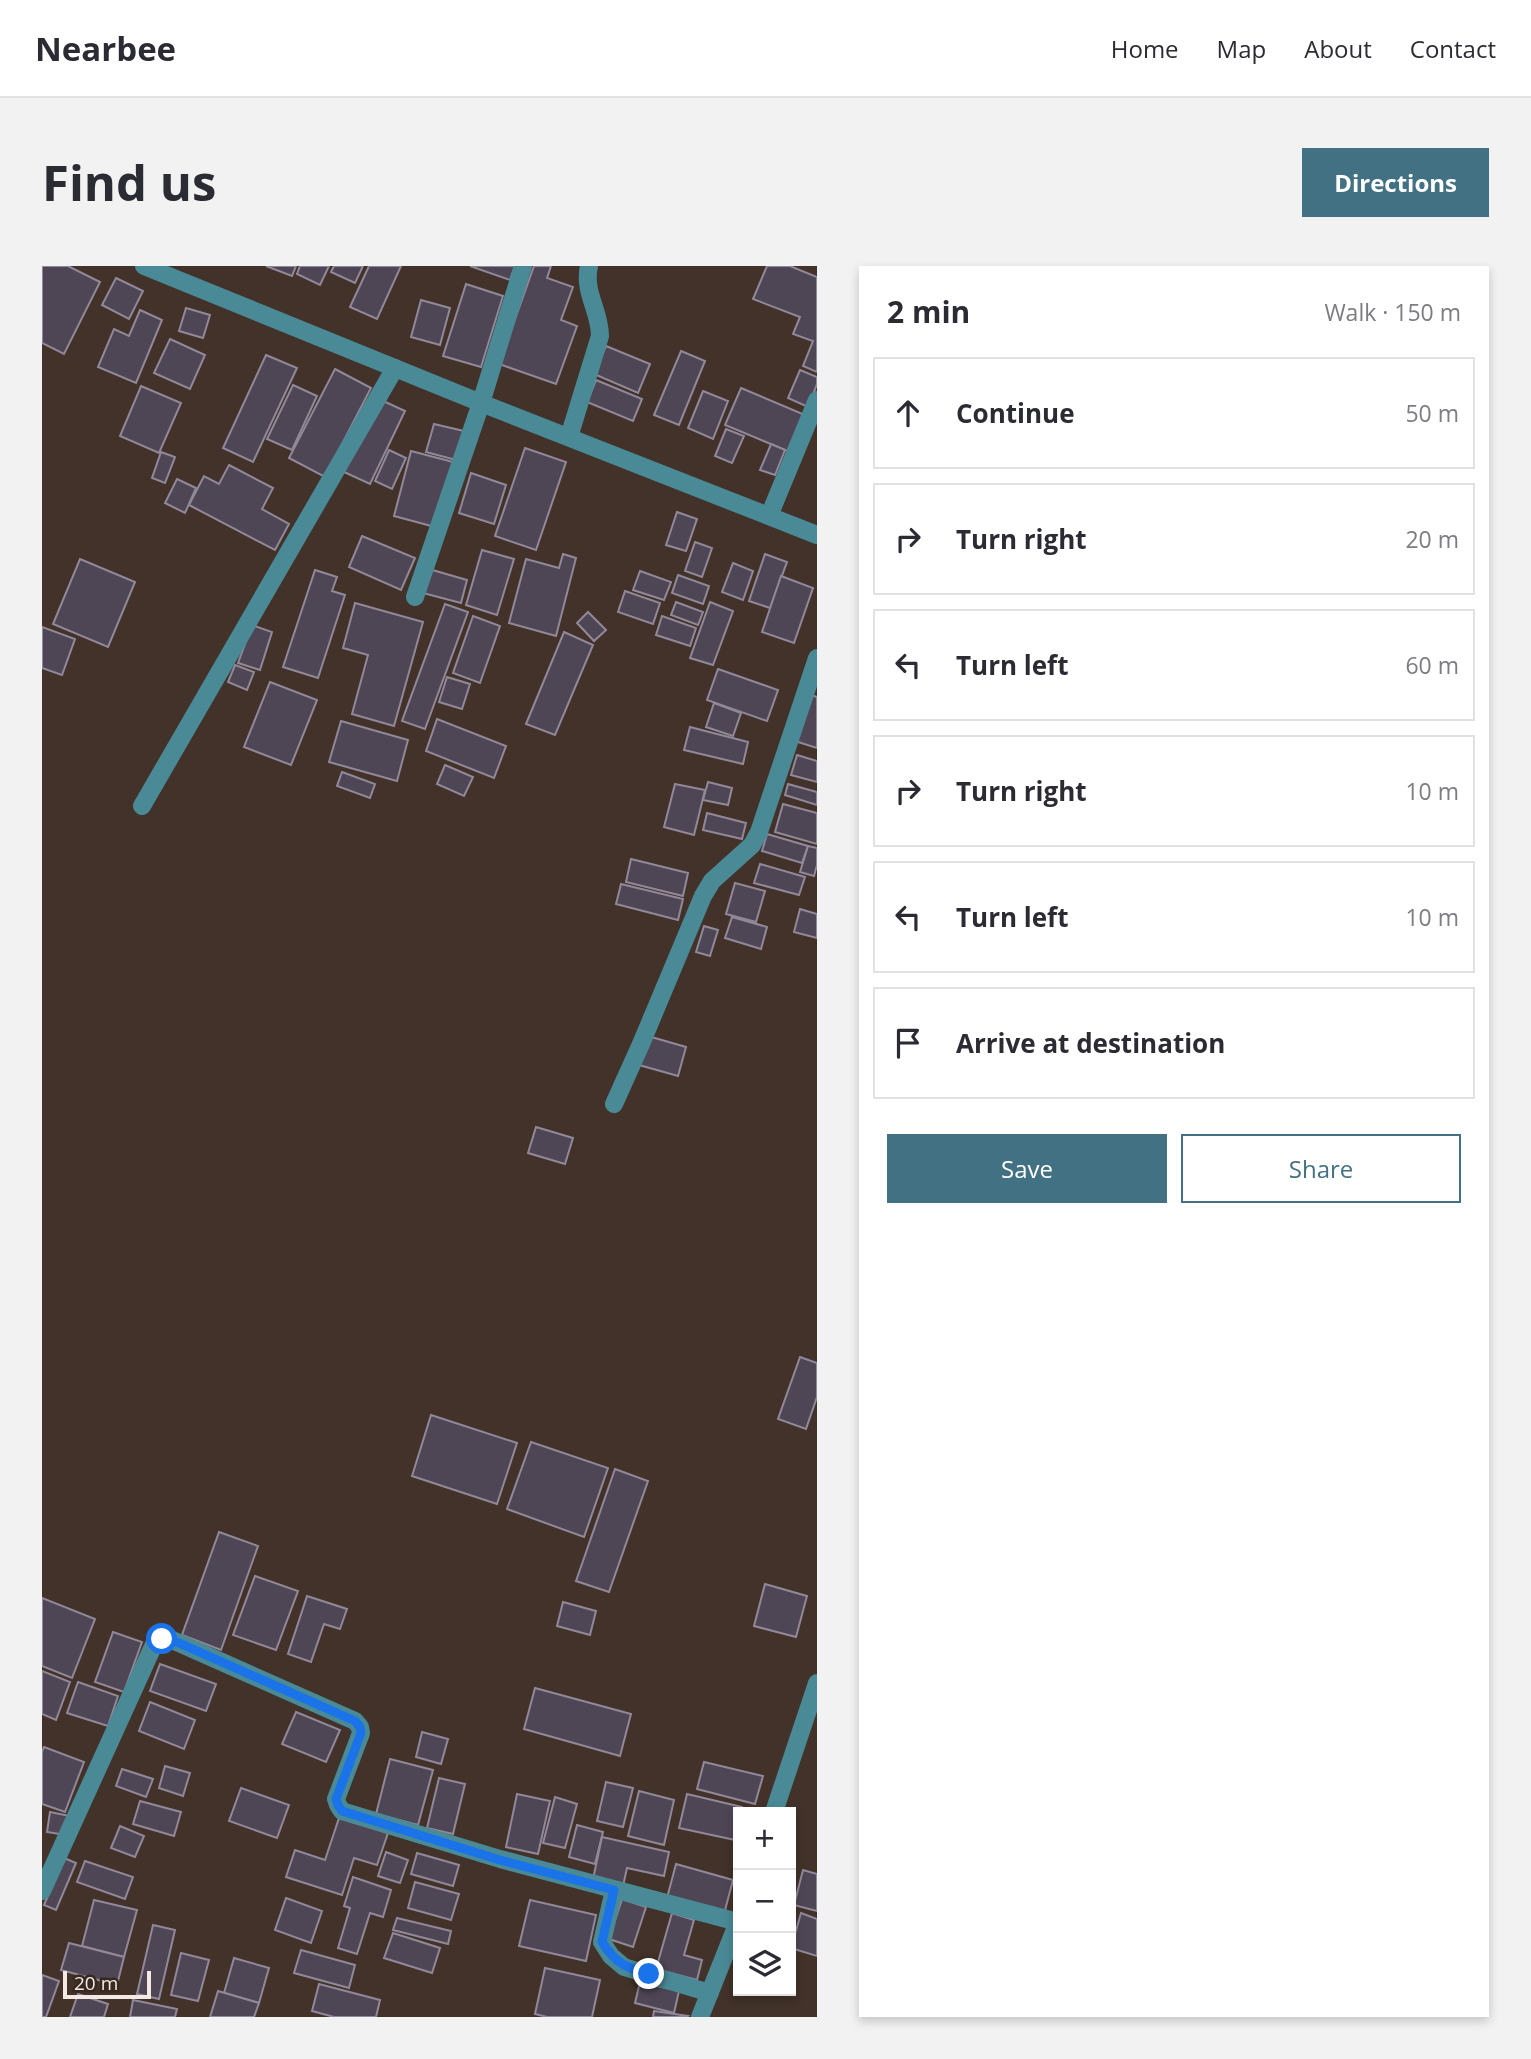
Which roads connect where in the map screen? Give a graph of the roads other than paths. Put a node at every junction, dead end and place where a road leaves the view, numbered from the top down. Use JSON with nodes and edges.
{"nodes":[{"id":1,"x":144,"y":266,"type":"edge"},
{"id":2,"x":523,"y":266,"type":"edge"},
{"id":3,"x":589,"y":266,"type":"edge"},
{"id":4,"x":395,"y":368,"type":"junction"},
{"id":5,"x":817,"y":400,"type":"edge"},
{"id":6,"x":481,"y":403,"type":"junction"},
{"id":7,"x":569,"y":437,"type":"junction"},
{"id":8,"x":769,"y":516,"type":"junction"},
{"id":9,"x":817,"y":535,"type":"edge"},
{"id":10,"x":415,"y":597,"type":"dead end"},
{"id":11,"x":817,"y":658,"type":"edge"},
{"id":12,"x":142,"y":806,"type":"dead end"},
{"id":13,"x":614,"y":1104,"type":"dead end"},
{"id":14,"x":817,"y":1683,"type":"edge"},
{"id":15,"x":776,"y":1807,"type":"edge"},
{"id":16,"x":614,"y":1890,"type":"junction"},
{"id":17,"x":42,"y":1891,"type":"edge"},
{"id":18,"x":733,"y":1921,"type":"edge"},
{"id":19,"x":734,"y":1933,"type":"edge"},
{"id":20,"x":710,"y":1993,"type":"junction"},
{"id":21,"x":700,"y":2017,"type":"edge"}],
"edges":[{"from":1,"to":4,"type":"street"},
{"from":2,"to":6,"type":"street"},
{"from":3,"to":7,"type":"street"},
{"from":4,"to":6,"type":"street"},
{"from":4,"to":12,"type":"street"},
{"from":5,"to":8,"type":"street"},
{"from":6,"to":7,"type":"street"},
{"from":6,"to":10,"type":"street"},
{"from":7,"to":8,"type":"street"},
{"from":8,"to":9,"type":"street"},
{"from":11,"to":13,"type":"street"},
{"from":14,"to":15,"type":"street"},
{"from":16,"to":17,"type":"street"},
{"from":16,"to":18,"type":"street"},
{"from":16,"to":20,"type":"street"},
{"from":19,"to":20,"type":"street"},
{"from":20,"to":21,"type":"street"}]}
